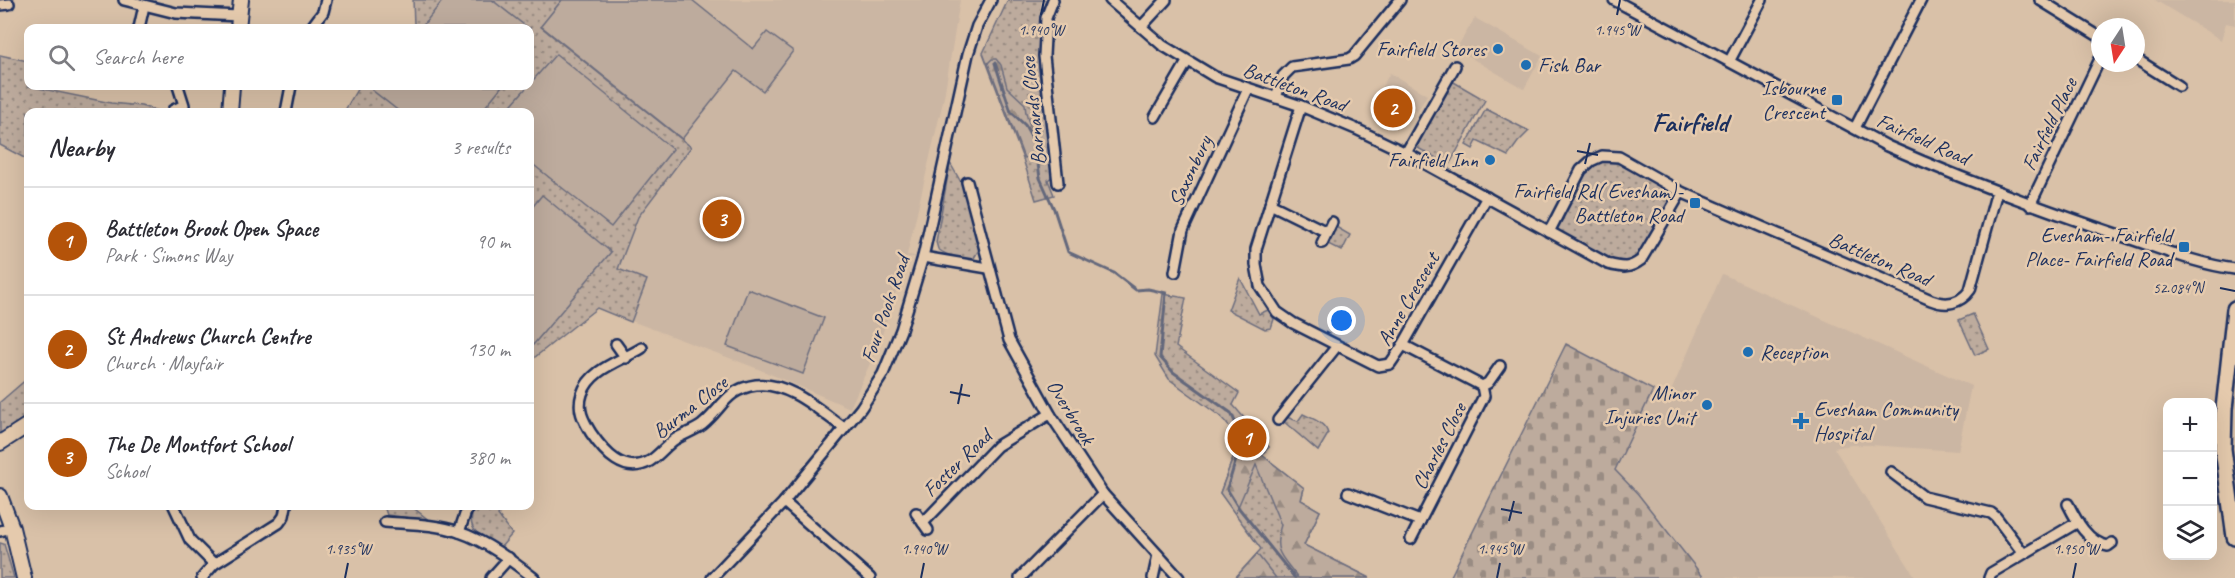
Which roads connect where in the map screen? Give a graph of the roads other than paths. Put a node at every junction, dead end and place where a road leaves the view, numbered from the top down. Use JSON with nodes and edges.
{"nodes":[{"id":1,"x":124,"y":0,"type":"edge"},
{"id":2,"x":241,"y":0,"type":"edge"},
{"id":3,"x":326,"y":0,"type":"edge"},
{"id":4,"x":991,"y":0,"type":"edge"},
{"id":5,"x":1053,"y":0,"type":"edge"},
{"id":6,"x":1110,"y":0,"type":"edge"},
{"id":7,"x":1166,"y":0,"type":"edge"},
{"id":8,"x":1400,"y":0,"type":"edge"},
{"id":9,"x":1614,"y":0,"type":"edge"},
{"id":10,"x":1761,"y":0,"type":"edge"},
{"id":11,"x":1921,"y":0,"type":"edge"},
{"id":12,"x":2040,"y":0,"type":"edge"},
{"id":13,"x":144,"y":6,"type":"junction"},
{"id":14,"x":238,"y":22,"type":"edge"},
{"id":15,"x":140,"y":24,"type":"edge"},
{"id":16,"x":314,"y":24,"type":"edge"},
{"id":17,"x":1141,"y":27,"type":"junction"},
{"id":18,"x":2091,"y":31,"type":"edge"},
{"id":19,"x":1730,"y":60,"type":"junction"},
{"id":20,"x":1187,"y":62,"type":"junction"},
{"id":21,"x":2145,"y":65,"type":"edge"},
{"id":22,"x":1455,"y":66,"type":"dead end"},
{"id":23,"x":2094,"y":72,"type":"edge"},
{"id":24,"x":2179,"y":86,"type":"dead end"},
{"id":25,"x":1248,"y":89,"type":"junction"},
{"id":26,"x":179,"y":90,"type":"edge"},
{"id":27,"x":232,"y":90,"type":"edge"},
{"id":28,"x":290,"y":90,"type":"edge"},
{"id":29,"x":1276,"y":98,"type":"junction"},
{"id":30,"x":1302,"y":106,"type":"junction"},
{"id":31,"x":177,"y":108,"type":"edge"},
{"id":32,"x":230,"y":108,"type":"edge"},
{"id":33,"x":287,"y":108,"type":"edge"},
{"id":34,"x":1155,"y":117,"type":"dead end"},
{"id":35,"x":1855,"y":128,"type":"junction"},
{"id":36,"x":1406,"y":153,"type":"junction"},
{"id":37,"x":967,"y":182,"type":"dead end"},
{"id":38,"x":1058,"y":183,"type":"dead end"},
{"id":39,"x":1997,"y":191,"type":"junction"},
{"id":40,"x":1681,"y":192,"type":"junction"},
{"id":41,"x":1487,"y":197,"type":"junction"},
{"id":42,"x":1270,"y":204,"type":"junction"},
{"id":43,"x":2030,"y":205,"type":"junction"},
{"id":44,"x":1332,"y":222,"type":"dead end"},
{"id":45,"x":1327,"y":232,"type":"junction"},
{"id":46,"x":1549,"y":232,"type":"junction"},
{"id":47,"x":1322,"y":243,"type":"dead end"},
{"id":48,"x":923,"y":257,"type":"junction"},
{"id":49,"x":988,"y":268,"type":"junction"},
{"id":50,"x":2235,"y":269,"type":"edge"},
{"id":51,"x":1174,"y":272,"type":"dead end"},
{"id":52,"x":2235,"y":309,"type":"edge"},
{"id":53,"x":616,"y":344,"type":"dead end"},
{"id":54,"x":1403,"y":345,"type":"junction"},
{"id":55,"x":1337,"y":346,"type":"junction"},
{"id":56,"x":642,"y":348,"type":"dead end"},
{"id":57,"x":626,"y":358,"type":"junction"},
{"id":58,"x":2232,"y":363,"type":"edge"},
{"id":59,"x":1500,"y":366,"type":"dead end"},
{"id":60,"x":1482,"y":386,"type":"junction"},
{"id":61,"x":1050,"y":414,"type":"junction"},
{"id":62,"x":1278,"y":420,"type":"dead end"},
{"id":63,"x":24,"y":428,"type":"edge"},
{"id":64,"x":844,"y":428,"type":"junction"},
{"id":65,"x":0,"y":443,"type":"edge"},
{"id":66,"x":1891,"y":472,"type":"dead end"},
{"id":67,"x":1348,"y":493,"type":"dead end"},
{"id":68,"x":1103,"y":494,"type":"junction"},
{"id":69,"x":0,"y":496,"type":"edge"},
{"id":70,"x":784,"y":502,"type":"junction"},
{"id":71,"x":2068,"y":504,"type":"dead end"},
{"id":72,"x":176,"y":510,"type":"edge"},
{"id":73,"x":285,"y":510,"type":"edge"},
{"id":74,"x":467,"y":510,"type":"edge"},
{"id":75,"x":916,"y":513,"type":"dead end"},
{"id":76,"x":1420,"y":521,"type":"junction"},
{"id":77,"x":385,"y":522,"type":"dead end"},
{"id":78,"x":2078,"y":522,"type":"junction"},
{"id":79,"x":6,"y":529,"type":"edge"},
{"id":80,"x":459,"y":532,"type":"junction"},
{"id":81,"x":2235,"y":537,"type":"edge"},
{"id":82,"x":1412,"y":539,"type":"dead end"},
{"id":83,"x":2112,"y":543,"type":"dead end"},
{"id":84,"x":2023,"y":553,"type":"junction"},
{"id":85,"x":1158,"y":555,"type":"junction"},
{"id":86,"x":509,"y":558,"type":"junction"},
{"id":87,"x":214,"y":564,"type":"junction"},
{"id":88,"x":24,"y":578,"type":"edge"},
{"id":89,"x":202,"y":578,"type":"edge"},
{"id":90,"x":491,"y":578,"type":"edge"},
{"id":91,"x":534,"y":578,"type":"edge"},
{"id":92,"x":712,"y":578,"type":"edge"},
{"id":93,"x":870,"y":578,"type":"edge"},
{"id":94,"x":1020,"y":578,"type":"edge"},
{"id":95,"x":1153,"y":578,"type":"edge"},
{"id":96,"x":1179,"y":578,"type":"edge"},
{"id":97,"x":1989,"y":578,"type":"edge"}],
"edges":[{"from":1,"to":13,"type":"street"},
{"from":2,"to":14,"type":"street"},
{"from":3,"to":16,"type":"street"},
{"from":4,"to":48,"type":"street","name":"Four Pools Road"},
{"from":5,"to":38,"type":"street","name":"Barnards Close"},
{"from":6,"to":17,"type":"street","name":"Battleton Road"},
{"from":7,"to":17,"type":"street"},
{"from":8,"to":29,"type":"street"},
{"from":9,"to":19,"type":"street","name":"Fairfield Road"},
{"from":10,"to":19,"type":"street"},
{"from":11,"to":35,"type":"street"},
{"from":12,"to":18,"type":"street"},
{"from":13,"to":14,"type":"street"},
{"from":13,"to":15,"type":"street"},
{"from":17,"to":20,"type":"street","name":"Battleton Road"},
{"from":19,"to":35,"type":"street","name":"Fairfield Road"},
{"from":20,"to":25,"type":"street","name":"Battleton Road"},
{"from":20,"to":34,"type":"street"},
{"from":21,"to":24,"type":"street"},
{"from":22,"to":36,"type":"street"},
{"from":23,"to":43,"type":"street","name":"Fairfield Place"},
{"from":25,"to":29,"type":"street","name":"Battleton Road"},
{"from":25,"to":51,"type":"street","name":"Saxonbury"},
{"from":26,"to":31,"type":"street"},
{"from":27,"to":32,"type":"street"},
{"from":28,"to":33,"type":"street"},
{"from":29,"to":30,"type":"street","name":"Battleton Road"},
{"from":30,"to":36,"type":"street","name":"Battleton Road"},
{"from":30,"to":42,"type":"street","name":"Anne Crescent"},
{"from":35,"to":39,"type":"street","name":"Fairfield Road"},
{"from":36,"to":41,"type":"street","name":"Battleton Road"},
{"from":37,"to":49,"type":"street","name":"Overbrook"},
{"from":39,"to":40,"type":"street","name":"Battleton Road"},
{"from":39,"to":43,"type":"street","name":"Fairfield Road"},
{"from":40,"to":46,"type":"street","name":"Battleton Road"},
{"from":40,"to":46,"type":"street","name":"Battleton Road"},
{"from":41,"to":46,"type":"street","name":"Battleton Road"},
{"from":41,"to":54,"type":"street","name":"Anne Crescent"},
{"from":42,"to":45,"type":"street"},
{"from":42,"to":55,"type":"street","name":"Anne Crescent"},
{"from":43,"to":50,"type":"street","name":"Fairfield Road"},
{"from":44,"to":45,"type":"street"},
{"from":45,"to":47,"type":"street"},
{"from":48,"to":49,"type":"street"},
{"from":48,"to":64,"type":"street","name":"Four Pools Road"},
{"from":49,"to":61,"type":"street","name":"Overbrook"},
{"from":52,"to":58,"type":"main road"},
{"from":53,"to":57,"type":"street"},
{"from":54,"to":55,"type":"street","name":"Anne Crescent"},
{"from":54,"to":60,"type":"street","name":"Charles Close"},
{"from":55,"to":62,"type":"street"},
{"from":56,"to":57,"type":"street","name":"Burma Close"},
{"from":57,"to":64,"type":"street","name":"Burma Close"},
{"from":58,"to":81,"type":"main road"},
{"from":59,"to":60,"type":"street","name":"Charles Close"},
{"from":60,"to":76,"type":"street","name":"Charles Close"},
{"from":61,"to":68,"type":"street","name":"Overbrook"},
{"from":61,"to":75,"type":"street","name":"Foster Road"},
{"from":63,"to":65,"type":"street"},
{"from":64,"to":70,"type":"street","name":"Four Pools Road"},
{"from":66,"to":84,"type":"street"},
{"from":67,"to":76,"type":"street","name":"Charles Close"},
{"from":68,"to":85,"type":"street","name":"Overbrook"},
{"from":68,"to":94,"type":"street"},
{"from":69,"to":79,"type":"street"},
{"from":70,"to":92,"type":"street","name":"Four Pools Road"},
{"from":70,"to":93,"type":"street"},
{"from":71,"to":78,"type":"street"},
{"from":72,"to":87,"type":"street"},
{"from":73,"to":87,"type":"street"},
{"from":74,"to":80,"type":"street"},
{"from":76,"to":82,"type":"street","name":"Charles Close"},
{"from":77,"to":80,"type":"street"},
{"from":78,"to":83,"type":"street"},
{"from":78,"to":84,"type":"street"},
{"from":79,"to":88,"type":"street"},
{"from":80,"to":86,"type":"street"},
{"from":84,"to":97,"type":"street"},
{"from":85,"to":95,"type":"street"},
{"from":85,"to":96,"type":"street","name":"Overbrook"},
{"from":86,"to":90,"type":"street"},
{"from":86,"to":91,"type":"street"},
{"from":87,"to":89,"type":"street"}]}
